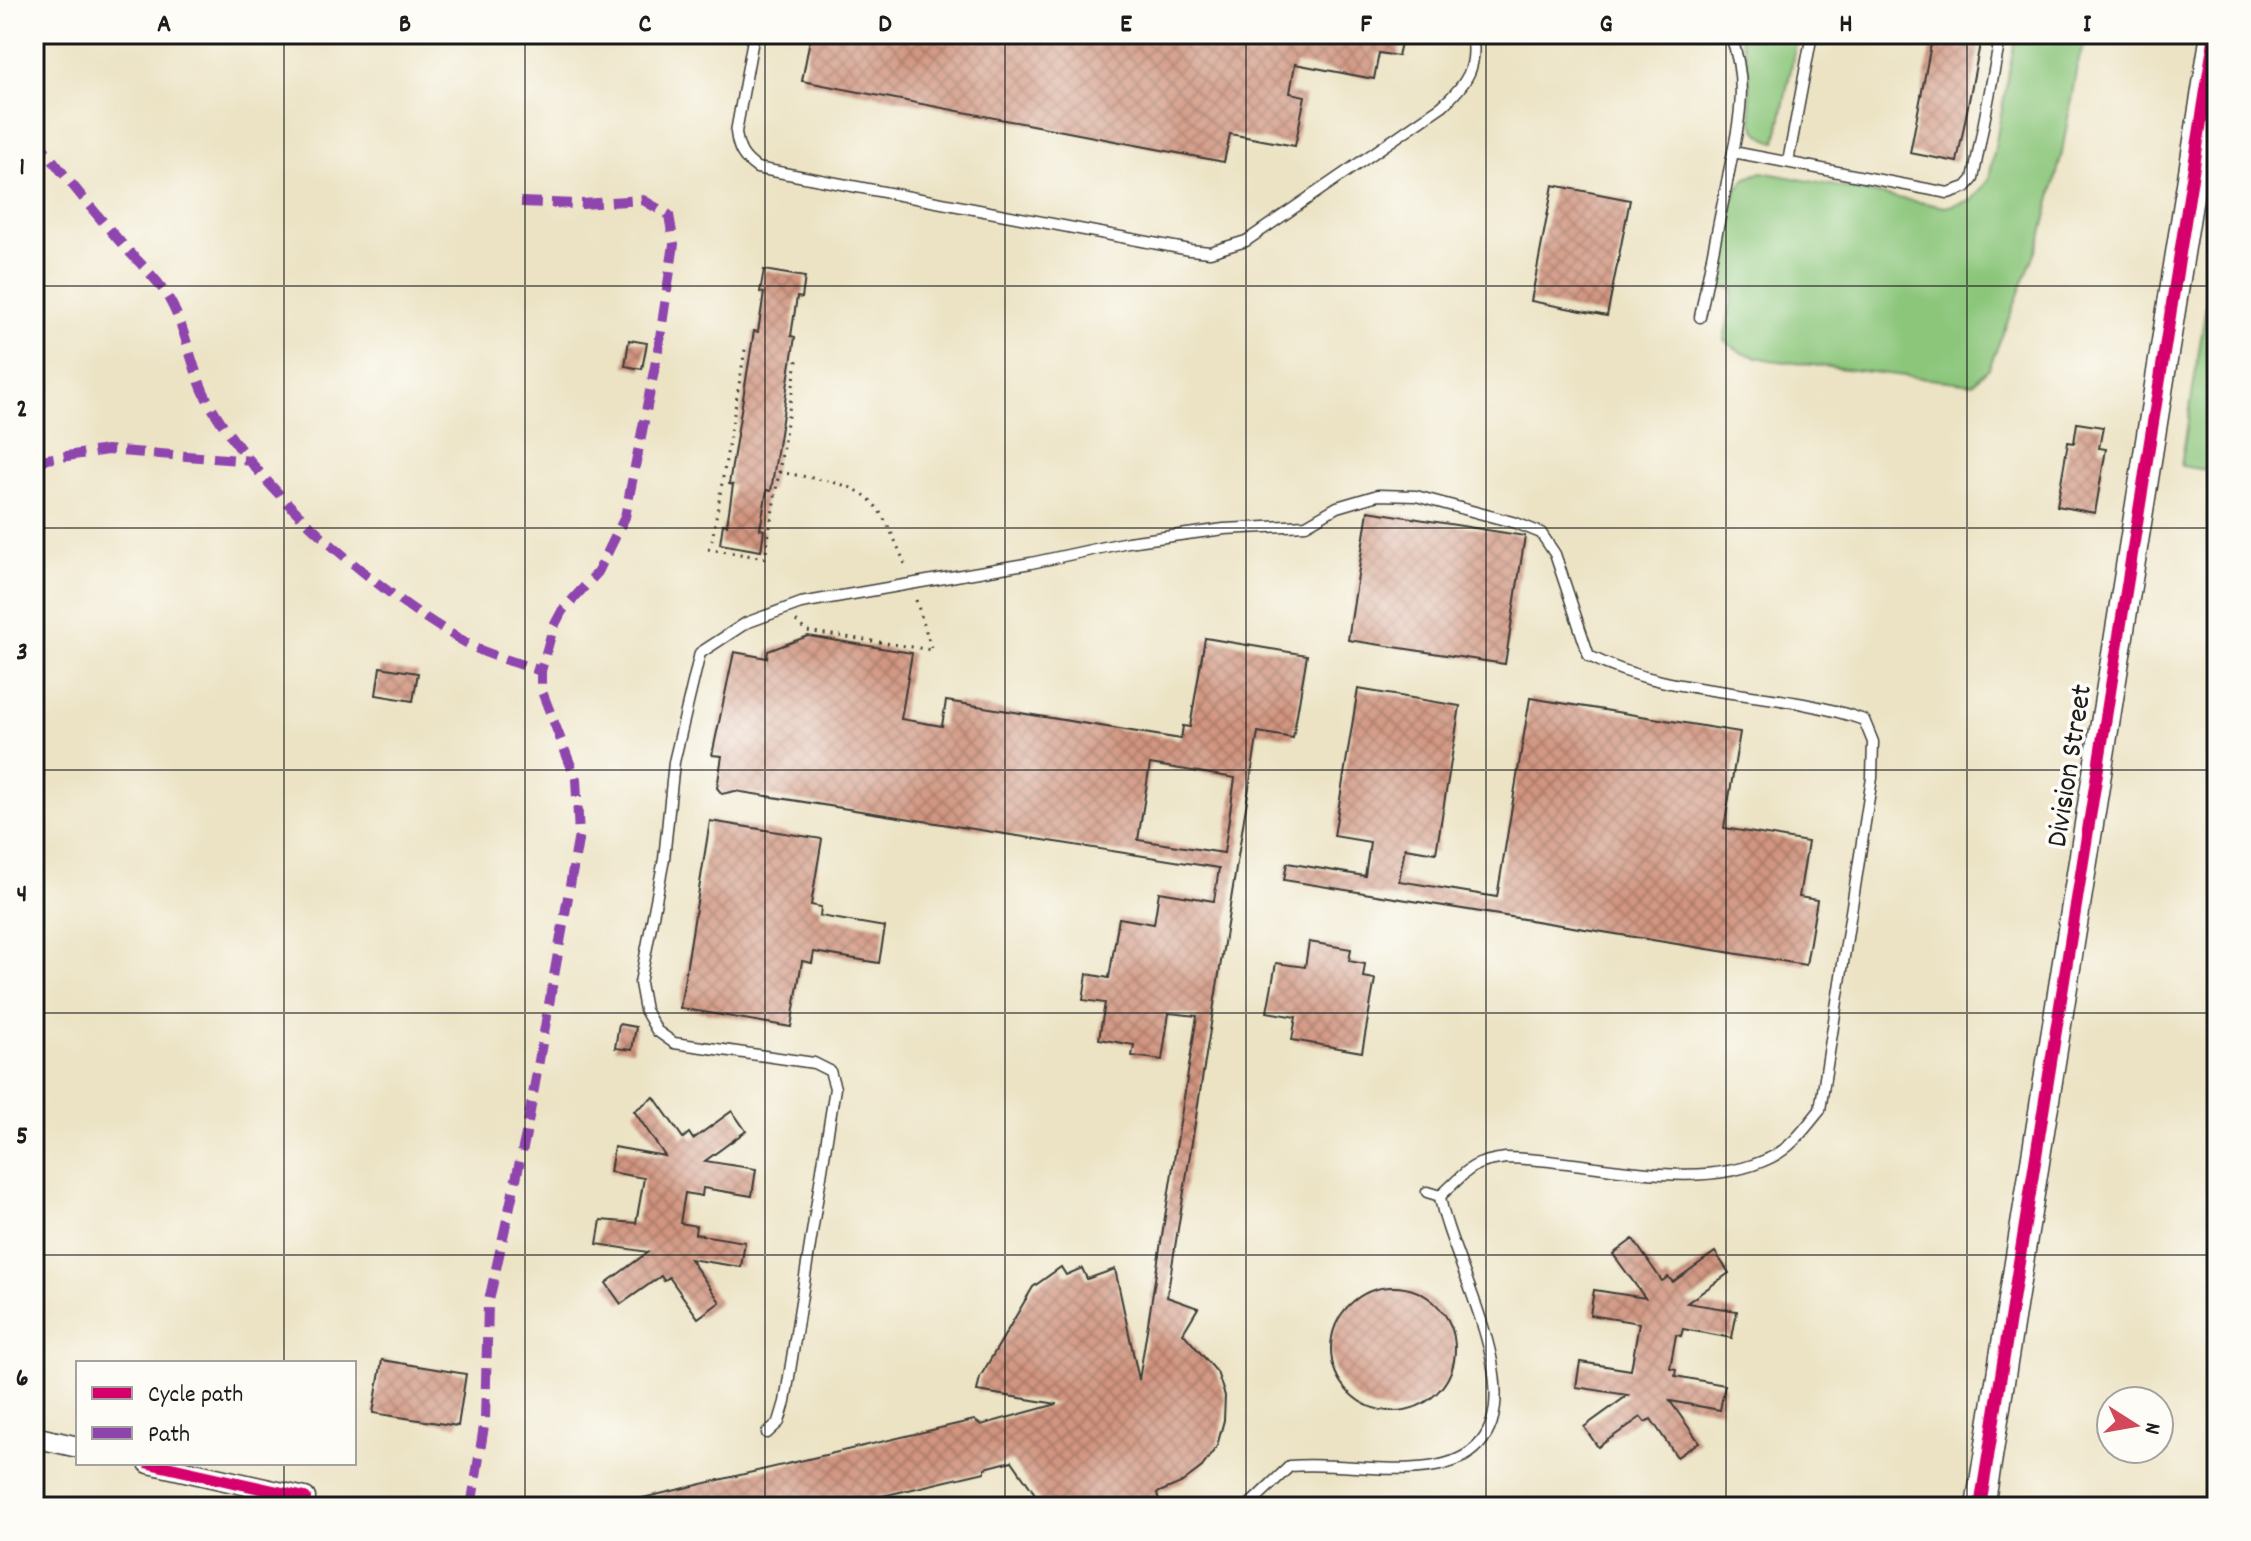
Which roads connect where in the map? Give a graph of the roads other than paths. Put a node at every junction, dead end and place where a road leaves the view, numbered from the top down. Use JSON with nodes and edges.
{"nodes":[{"id":1,"x":754,"y":34,"type":"edge"},
{"id":2,"x":1472,"y":34,"type":"edge"},
{"id":3,"x":1730,"y":34,"type":"edge"},
{"id":4,"x":1812,"y":34,"type":"edge"},
{"id":5,"x":2001,"y":34,"type":"edge"},
{"id":6,"x":2215,"y":34,"type":"edge"},
{"id":7,"x":1733,"y":152,"type":"junction"},
{"id":8,"x":1788,"y":162,"type":"junction"},
{"id":9,"x":1700,"y":317,"type":"dead end"},
{"id":10,"x":1427,"y":1192,"type":"dead end"},
{"id":11,"x":1440,"y":1196,"type":"junction"},
{"id":12,"x":767,"y":1433,"type":"dead end"},
{"id":13,"x":34,"y":1437,"type":"edge"},
{"id":14,"x":76,"y":1447,"type":"edge"},
{"id":15,"x":158,"y":1465,"type":"edge"},
{"id":16,"x":305,"y":1498,"type":"dead end"},
{"id":17,"x":1247,"y":1507,"type":"edge"},
{"id":18,"x":1980,"y":1507,"type":"edge"}],
"edges":[{"from":1,"to":2,"type":"lane"},
{"from":3,"to":7,"type":"lane"},
{"from":4,"to":8,"type":"lane"},
{"from":5,"to":8,"type":"lane"},
{"from":6,"to":18,"type":"street","name":"Division Street"},
{"from":7,"to":8,"type":"lane"},
{"from":7,"to":9,"type":"lane"},
{"from":10,"to":11,"type":"lane"},
{"from":11,"to":12,"type":"lane"},
{"from":11,"to":17,"type":"lane"},
{"from":13,"to":14,"type":"street"},
{"from":15,"to":16,"type":"street"}]}
